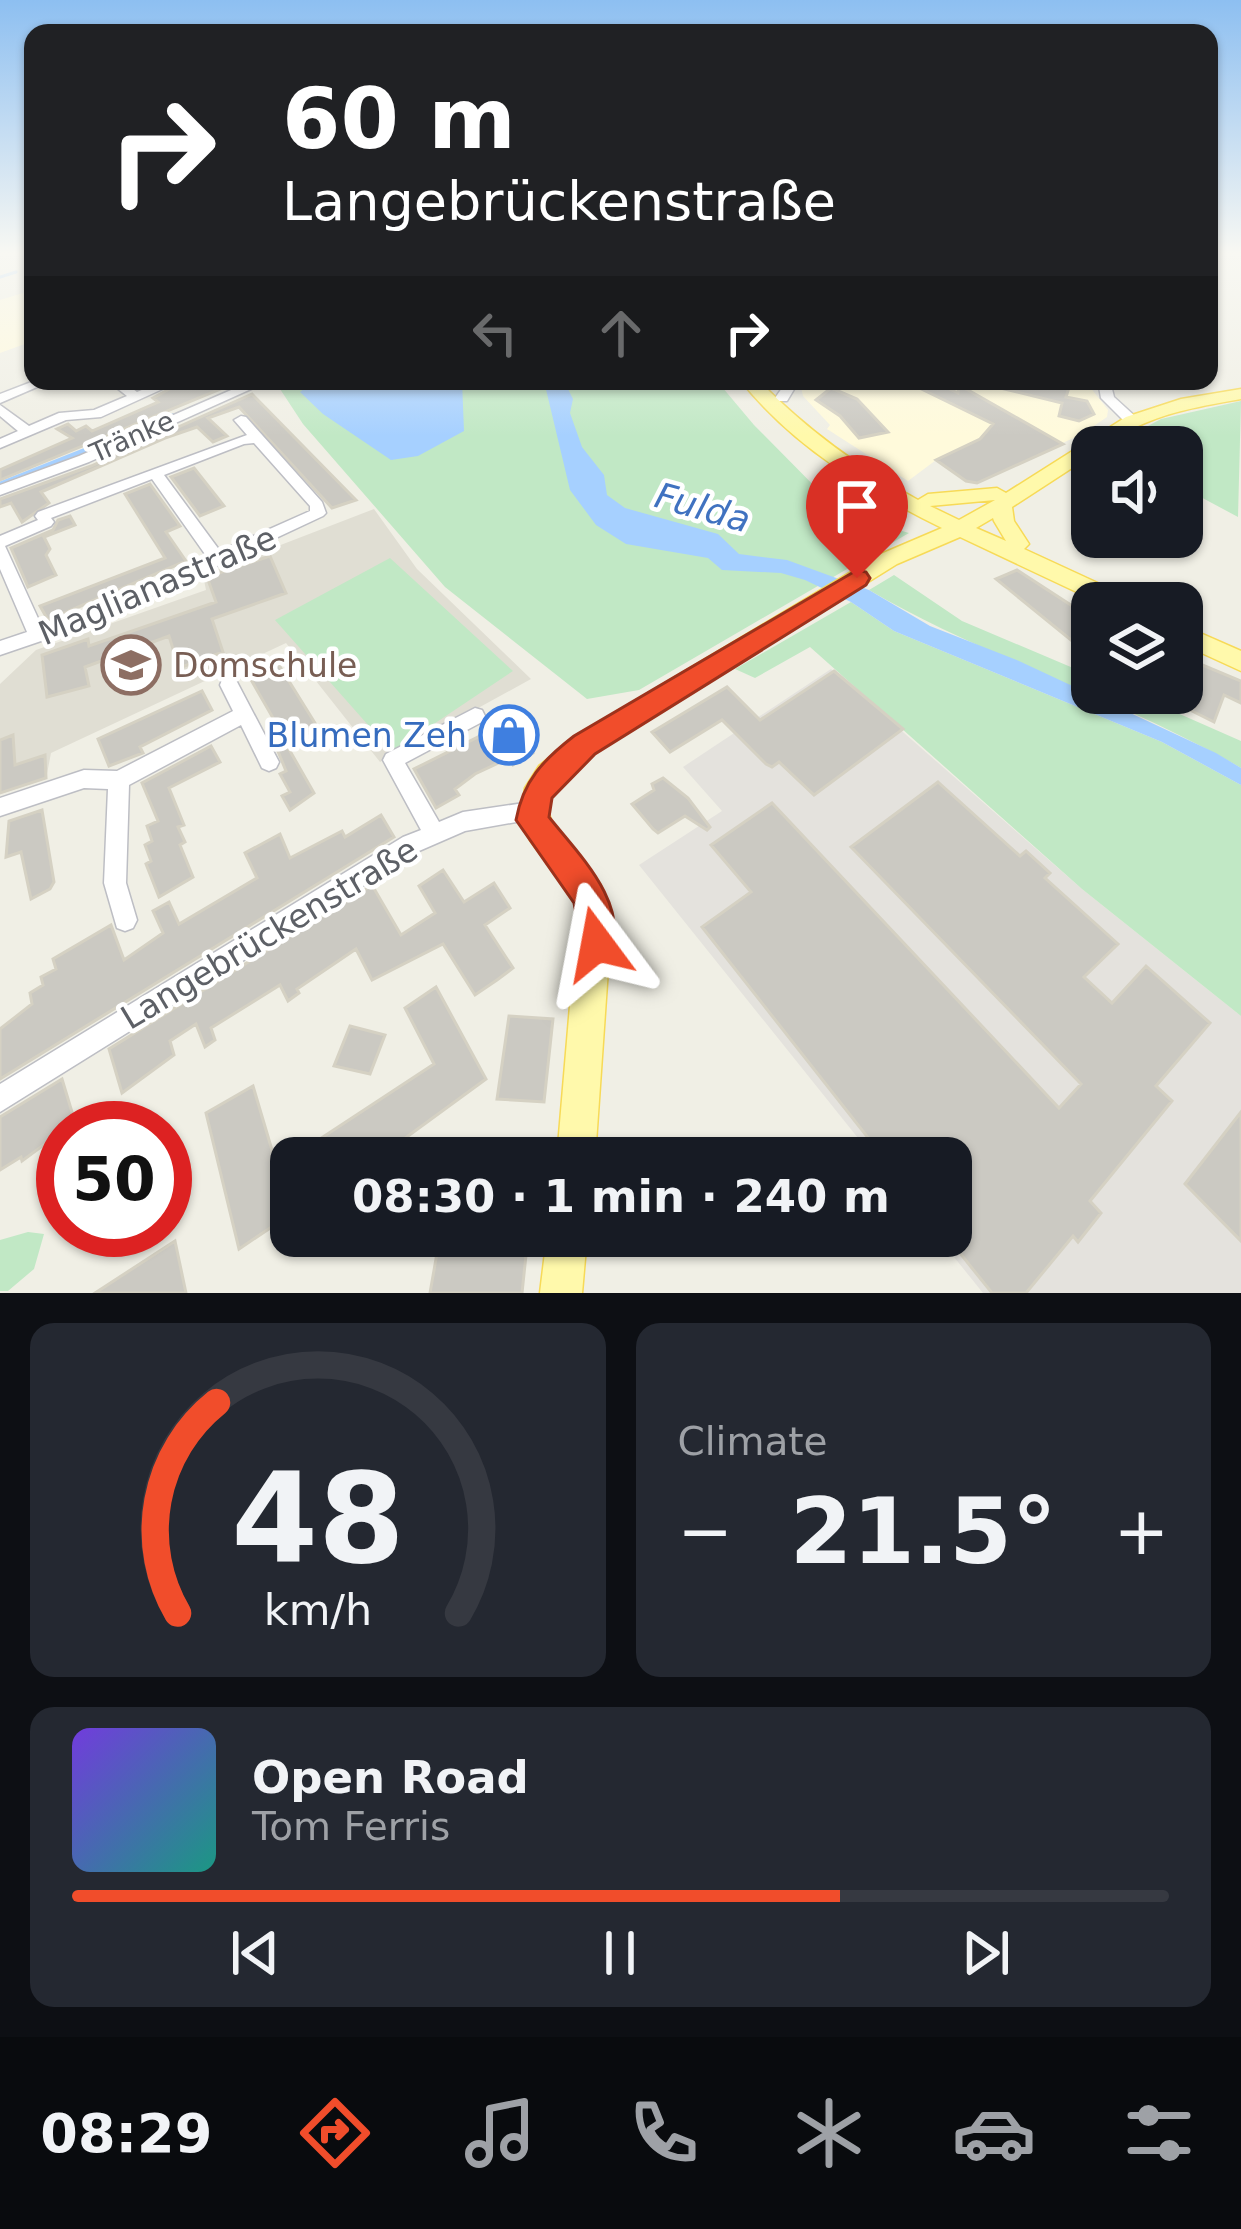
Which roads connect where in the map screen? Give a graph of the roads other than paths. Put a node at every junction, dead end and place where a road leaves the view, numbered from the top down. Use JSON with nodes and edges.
{"nodes":[{"id":1,"x":126,"y":390,"type":"edge"},
{"id":2,"x":153,"y":390,"type":"edge"},
{"id":3,"x":223,"y":390,"type":"edge"},
{"id":4,"x":250,"y":390,"type":"edge"},
{"id":5,"x":758,"y":390,"type":"edge"},
{"id":6,"x":785,"y":390,"type":"edge"},
{"id":7,"x":1106,"y":390,"type":"edge"},
{"id":8,"x":1241,"y":394,"type":"edge"},
{"id":9,"x":136,"y":397,"type":"junction"},
{"id":10,"x":0,"y":409,"type":"edge"},
{"id":11,"x":241,"y":420,"type":"dead end"},
{"id":12,"x":1132,"y":421,"type":"junction"},
{"id":13,"x":27,"y":432,"type":"junction"},
{"id":14,"x":258,"y":440,"type":"junction"},
{"id":15,"x":0,"y":444,"type":"edge"},
{"id":16,"x":155,"y":473,"type":"junction"},
{"id":17,"x":0,"y":486,"type":"edge"},
{"id":18,"x":890,"y":495,"type":"junction"},
{"id":19,"x":999,"y":499,"type":"junction"},
{"id":20,"x":928,"y":500,"type":"junction"},
{"id":21,"x":956,"y":522,"type":"junction"},
{"id":22,"x":915,"y":537,"type":"junction"},
{"id":23,"x":1018,"y":544,"type":"junction"},
{"id":24,"x":0,"y":546,"type":"edge"},
{"id":25,"x":894,"y":557,"type":"junction"},
{"id":26,"x":219,"y":561,"type":"junction"},
{"id":27,"x":1048,"y":567,"type":"junction"},
{"id":28,"x":1078,"y":582,"type":"edge"},
{"id":29,"x":38,"y":637,"type":"junction"},
{"id":30,"x":1203,"y":644,"type":"edge"},
{"id":31,"x":0,"y":648,"type":"edge"},
{"id":32,"x":1241,"y":662,"type":"edge"},
{"id":33,"x":229,"y":685,"type":"dead end"},
{"id":34,"x":244,"y":715,"type":"junction"},
{"id":35,"x":475,"y":716,"type":"dead end"},
{"id":36,"x":269,"y":762,"type":"dead end"},
{"id":37,"x":118,"y":780,"type":"junction"},
{"id":38,"x":0,"y":807,"type":"edge"},
{"id":39,"x":531,"y":811,"type":"junction"},
{"id":40,"x":434,"y":832,"type":"junction"},
{"id":41,"x":125,"y":920,"type":"dead end"},
{"id":42,"x":0,"y":1099,"type":"edge"},
{"id":43,"x":578,"y":1137,"type":"edge"},
{"id":44,"x":565,"y":1257,"type":"edge"},
{"id":45,"x":561,"y":1293,"type":"edge"}],
"edges":[{"from":1,"to":9,"type":"street"},
{"from":2,"to":9,"type":"street"},
{"from":3,"to":17,"type":"street","name":"Tränke"},
{"from":4,"to":17,"type":"street","name":"Tränke"},
{"from":5,"to":18,"type":"main road"},
{"from":6,"to":20,"type":"main road"},
{"from":7,"to":12,"type":"street"},
{"from":8,"to":12,"type":"main road"},
{"from":9,"to":13,"type":"street"},
{"from":10,"to":13,"type":"street"},
{"from":11,"to":14,"type":"street"},
{"from":12,"to":19,"type":"main road"},
{"from":13,"to":15,"type":"street"},
{"from":14,"to":16,"type":"street"},
{"from":14,"to":26,"type":"street","name":"Maglianastraße"},
{"from":16,"to":24,"type":"street"},
{"from":16,"to":26,"type":"street"},
{"from":18,"to":21,"type":"main road"},
{"from":18,"to":22,"type":"main road"},
{"from":19,"to":20,"type":"main road"},
{"from":19,"to":21,"type":"main road"},
{"from":19,"to":23,"type":"main road"},
{"from":20,"to":21,"type":"main road"},
{"from":21,"to":22,"type":"main road"},
{"from":21,"to":23,"type":"main road"},
{"from":21,"to":25,"type":"main road"},
{"from":21,"to":27,"type":"main road"},
{"from":22,"to":25,"type":"main road"},
{"from":23,"to":27,"type":"main road"},
{"from":24,"to":29,"type":"street"},
{"from":25,"to":39,"type":"main road"},
{"from":26,"to":29,"type":"street","name":"Maglianastraße"},
{"from":27,"to":28,"type":"main road"},
{"from":29,"to":31,"type":"street","name":"Maglianastraße"},
{"from":30,"to":32,"type":"main road"},
{"from":33,"to":34,"type":"street"},
{"from":34,"to":36,"type":"street"},
{"from":34,"to":37,"type":"street"},
{"from":35,"to":40,"type":"street"},
{"from":37,"to":38,"type":"street"},
{"from":37,"to":41,"type":"street"},
{"from":39,"to":40,"type":"street","name":"Langebrückenstraße"},
{"from":39,"to":43,"type":"main road"},
{"from":40,"to":42,"type":"street","name":"Langebrückenstraße"},
{"from":44,"to":45,"type":"main road"}]}
